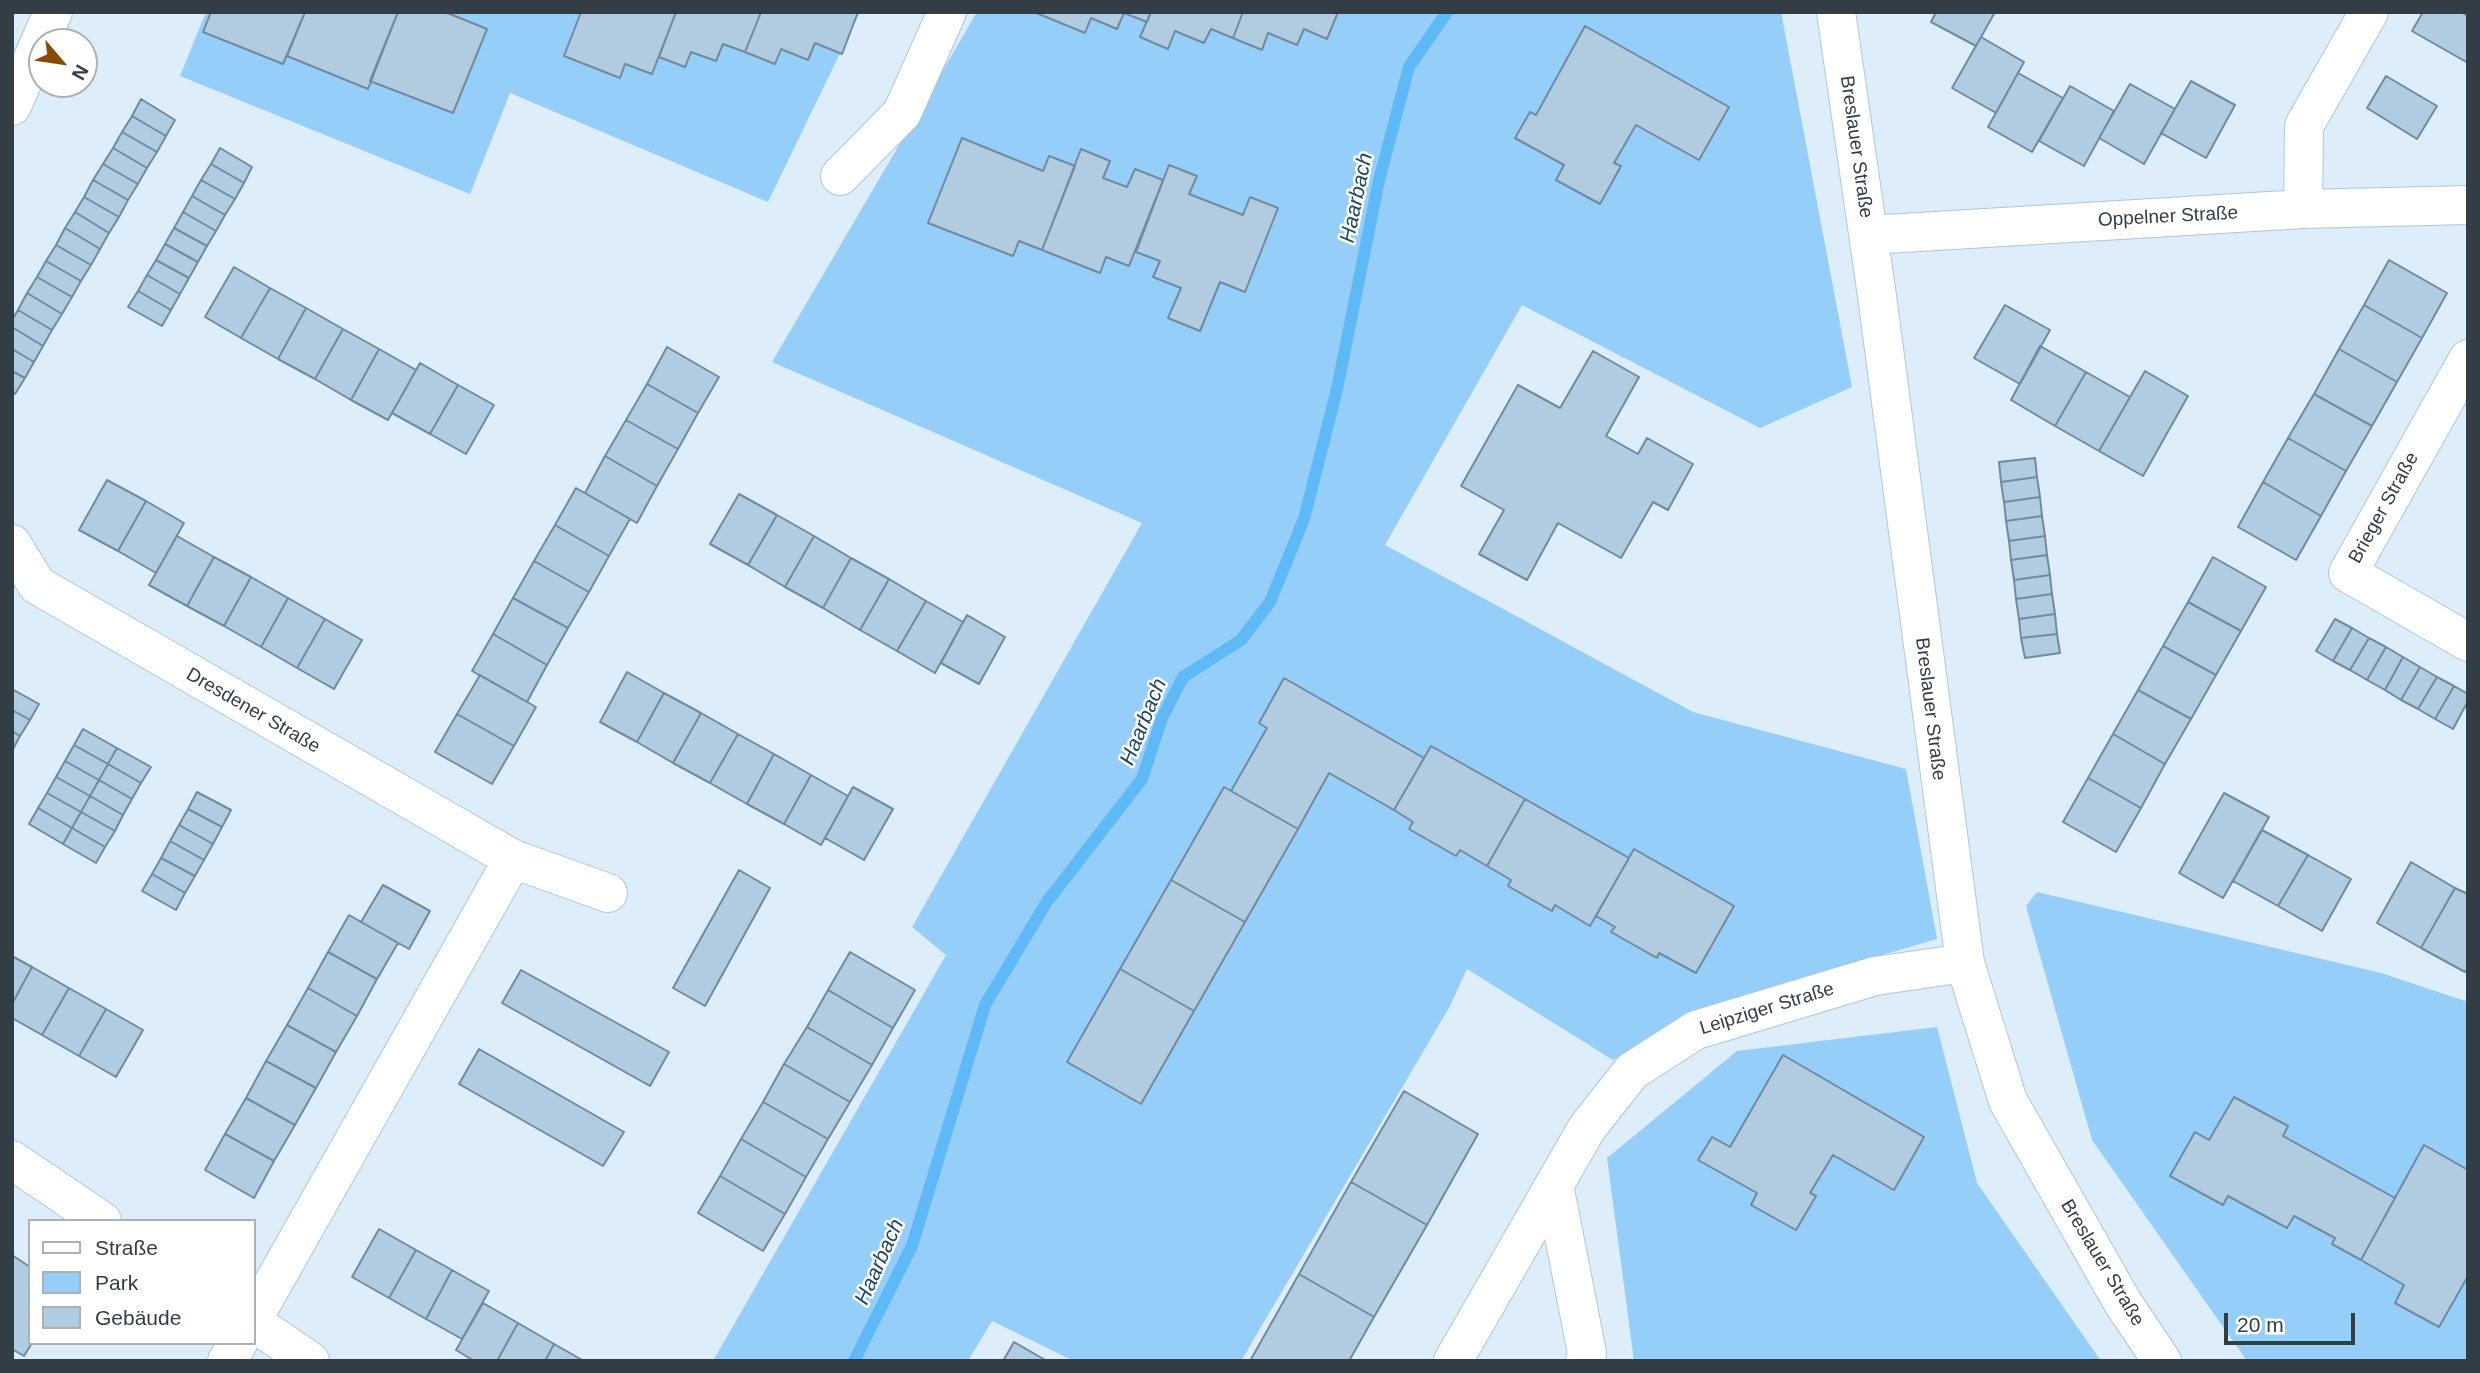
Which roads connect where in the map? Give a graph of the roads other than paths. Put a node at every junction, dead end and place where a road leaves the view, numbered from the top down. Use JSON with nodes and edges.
{"nodes":[{"id":1,"x":53,"y":12,"type":"edge"},
{"id":2,"x":947,"y":12,"type":"edge"},
{"id":3,"x":1836,"y":12,"type":"edge"},
{"id":4,"x":2369,"y":12,"type":"edge"},
{"id":5,"x":12,"y":106,"type":"edge"},
{"id":6,"x":840,"y":176,"type":"dead end"},
{"id":7,"x":2468,"y":205,"type":"edge"},
{"id":8,"x":2302,"y":209,"type":"junction"},
{"id":9,"x":1869,"y":235,"type":"junction"},
{"id":10,"x":2468,"y":359,"type":"edge"},
{"id":11,"x":12,"y":544,"type":"edge"},
{"id":12,"x":2468,"y":642,"type":"edge"},
{"id":13,"x":513,"y":859,"type":"junction"},
{"id":14,"x":608,"y":893,"type":"dead end"},
{"id":15,"x":1965,"y":963,"type":"junction"},
{"id":16,"x":12,"y":1160,"type":"edge"},
{"id":17,"x":1554,"y":1185,"type":"junction"},
{"id":18,"x":99,"y":1219,"type":"edge"},
{"id":19,"x":256,"y":1316,"type":"edge"},
{"id":20,"x":256,"y":1321,"type":"edge"},
{"id":21,"x":237,"y":1345,"type":"edge"},
{"id":22,"x":227,"y":1361,"type":"edge"},
{"id":23,"x":310,"y":1361,"type":"edge"},
{"id":24,"x":1453,"y":1361,"type":"edge"},
{"id":25,"x":1585,"y":1361,"type":"edge"},
{"id":26,"x":2162,"y":1361,"type":"edge"}],
"edges":[{"from":1,"to":5,"type":"street"},
{"from":2,"to":6,"type":"street"},
{"from":3,"to":9,"type":"street","name":"Breslauer Straße"},
{"from":4,"to":8,"type":"street"},
{"from":7,"to":8,"type":"street","name":"Oppelner Straße"},
{"from":8,"to":9,"type":"street","name":"Oppelner Straße"},
{"from":9,"to":15,"type":"street","name":"Breslauer Straße"},
{"from":10,"to":12,"type":"street","name":"Brieger Straße"},
{"from":11,"to":13,"type":"street","name":"Dresdener Straße"},
{"from":13,"to":14,"type":"street","name":"Dresdener Straße"},
{"from":13,"to":19,"type":"street"},
{"from":15,"to":17,"type":"street","name":"Leipziger Straße"},
{"from":15,"to":26,"type":"street","name":"Breslauer Straße"},
{"from":16,"to":18,"type":"street"},
{"from":17,"to":24,"type":"street","name":"Leipziger Straße"},
{"from":17,"to":25,"type":"street"},
{"from":20,"to":23,"type":"street"},
{"from":21,"to":22,"type":"street"}]}
